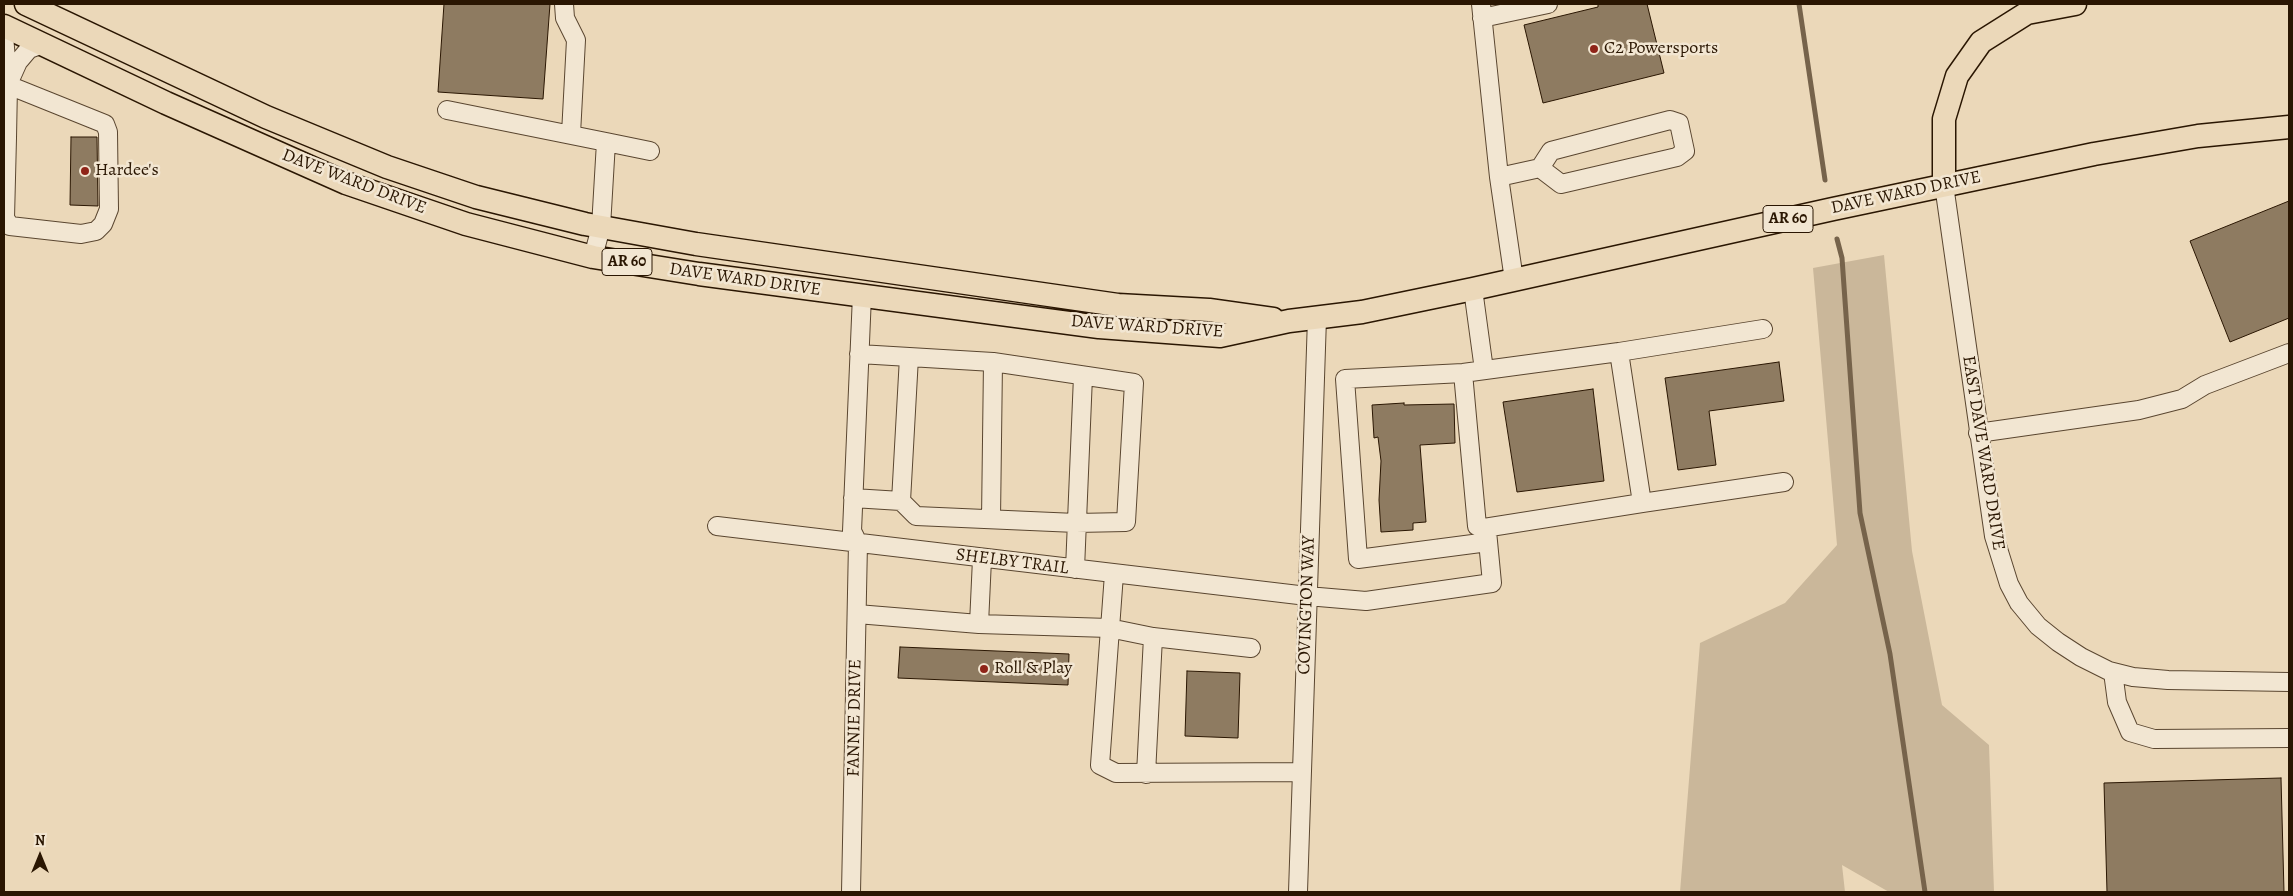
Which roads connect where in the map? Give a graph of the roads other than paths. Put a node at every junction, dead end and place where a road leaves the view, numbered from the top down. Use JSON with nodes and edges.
{"nodes":[{"id":1,"x":26,"y":4,"type":"edge"},
{"id":2,"x":564,"y":4,"type":"edge"},
{"id":3,"x":1548,"y":4,"type":"edge"},
{"id":4,"x":2075,"y":4,"type":"edge"},
{"id":5,"x":1481,"y":11,"type":"edge"},
{"id":6,"x":4,"y":26,"type":"edge"},
{"id":7,"x":4,"y":35,"type":"edge"},
{"id":8,"x":42,"y":44,"type":"junction"},
{"id":9,"x":8,"y":85,"type":"junction"},
{"id":10,"x":447,"y":110,"type":"dead end"},
{"id":11,"x":2289,"y":127,"type":"edge"},
{"id":12,"x":571,"y":134,"type":"junction"},
{"id":13,"x":5,"y":138,"type":"edge"},
{"id":14,"x":606,"y":142,"type":"junction"},
{"id":15,"x":650,"y":151,"type":"dead end"},
{"id":16,"x":1540,"y":168,"type":"junction"},
{"id":17,"x":1499,"y":177,"type":"junction"},
{"id":18,"x":1944,"y":185,"type":"junction"},
{"id":19,"x":601,"y":227,"type":"junction"},
{"id":20,"x":593,"y":257,"type":"junction"},
{"id":21,"x":1514,"y":280,"type":"junction"},
{"id":22,"x":1473,"y":289,"type":"junction"},
{"id":23,"x":862,"y":295,"type":"junction"},
{"id":24,"x":1317,"y":318,"type":"junction"},
{"id":25,"x":1289,"y":321,"type":"junction"},
{"id":26,"x":1763,"y":329,"type":"dead end"},
{"id":27,"x":1619,"y":352,"type":"junction"},
{"id":28,"x":2289,"y":353,"type":"edge"},
{"id":29,"x":858,"y":354,"type":"junction"},
{"id":30,"x":909,"y":357,"type":"junction"},
{"id":31,"x":993,"y":362,"type":"junction"},
{"id":32,"x":1484,"y":370,"type":"junction"},
{"id":33,"x":1463,"y":373,"type":"junction"},
{"id":34,"x":1083,"y":376,"type":"junction"},
{"id":35,"x":1978,"y":433,"type":"junction"},
{"id":36,"x":1784,"y":482,"type":"dead end"},
{"id":37,"x":853,"y":498,"type":"junction"},
{"id":38,"x":901,"y":501,"type":"junction"},
{"id":39,"x":1642,"y":503,"type":"junction"},
{"id":40,"x":991,"y":519,"type":"junction"},
{"id":41,"x":1076,"y":523,"type":"junction"},
{"id":42,"x":717,"y":526,"type":"dead end"},
{"id":43,"x":1487,"y":535,"type":"junction"},
{"id":44,"x":858,"y":543,"type":"junction"},
{"id":45,"x":982,"y":559,"type":"junction"},
{"id":46,"x":1075,"y":569,"type":"junction"},
{"id":47,"x":1114,"y":574,"type":"junction"},
{"id":48,"x":1307,"y":596,"type":"junction"},
{"id":49,"x":857,"y":614,"type":"junction"},
{"id":50,"x":979,"y":624,"type":"junction"},
{"id":51,"x":1109,"y":628,"type":"junction"},
{"id":52,"x":1153,"y":637,"type":"junction"},
{"id":53,"x":1251,"y":648,"type":"dead end"},
{"id":54,"x":2113,"y":672,"type":"junction"},
{"id":55,"x":2289,"y":682,"type":"edge"},
{"id":56,"x":2289,"y":738,"type":"edge"},
{"id":57,"x":1302,"y":772,"type":"junction"},
{"id":58,"x":1146,"y":774,"type":"junction"},
{"id":59,"x":851,"y":892,"type":"edge"},
{"id":60,"x":1298,"y":892,"type":"edge"}],
"edges":[{"from":1,"to":19,"type":"main road","name":"DAVE WARD DRIVE","number":"AR 60"},
{"from":2,"to":12,"type":"street"},
{"from":3,"to":5,"type":"street"},
{"from":4,"to":18,"type":"main road"},
{"from":5,"to":17,"type":"street"},
{"from":6,"to":8,"type":"main road","name":"DAVE WARD DRIVE","number":"AR 60"},
{"from":7,"to":9,"type":"street"},
{"from":8,"to":9,"type":"street"},
{"from":8,"to":20,"type":"main road","name":"DAVE WARD DRIVE","number":"AR 60"},
{"from":9,"to":13,"type":"street"},
{"from":9,"to":13,"type":"street"},
{"from":10,"to":12,"type":"street"},
{"from":11,"to":18,"type":"main road","name":"DAVE WARD DRIVE","number":"AR 60"},
{"from":12,"to":14,"type":"street"},
{"from":14,"to":15,"type":"street"},
{"from":14,"to":19,"type":"street"},
{"from":16,"to":16,"type":"street"},
{"from":16,"to":17,"type":"street"},
{"from":17,"to":21,"type":"street"},
{"from":18,"to":21,"type":"main road","name":"DAVE WARD DRIVE","number":"AR 60"},
{"from":18,"to":35,"type":"street","name":"EAST DAVE WARD DRIVE"},
{"from":19,"to":20,"type":"street"},
{"from":19,"to":25,"type":"main road","name":"DAVE WARD DRIVE","number":"AR 60"},
{"from":20,"to":23,"type":"main road","name":"DAVE WARD DRIVE","number":"AR 60"},
{"from":21,"to":22,"type":"main road","name":"DAVE WARD DRIVE","number":"AR 60"},
{"from":22,"to":24,"type":"main road","name":"DAVE WARD DRIVE","number":"AR 60"},
{"from":22,"to":32,"type":"street"},
{"from":23,"to":25,"type":"main road","name":"DAVE WARD DRIVE","number":"AR 60"},
{"from":23,"to":29,"type":"street","name":"FANNIE DRIVE"},
{"from":24,"to":25,"type":"main road","name":"DAVE WARD DRIVE","number":"AR 60"},
{"from":24,"to":48,"type":"street","name":"COVINGTON WAY"},
{"from":26,"to":27,"type":"street"},
{"from":27,"to":32,"type":"street"},
{"from":27,"to":39,"type":"street"},
{"from":28,"to":35,"type":"street"},
{"from":29,"to":30,"type":"street"},
{"from":29,"to":37,"type":"street","name":"FANNIE DRIVE"},
{"from":30,"to":31,"type":"street"},
{"from":30,"to":38,"type":"street"},
{"from":31,"to":34,"type":"street"},
{"from":31,"to":40,"type":"street"},
{"from":32,"to":33,"type":"street"},
{"from":33,"to":43,"type":"street"},
{"from":33,"to":43,"type":"street"},
{"from":34,"to":41,"type":"street"},
{"from":34,"to":41,"type":"street"},
{"from":35,"to":54,"type":"street","name":"EAST DAVE WARD DRIVE"},
{"from":36,"to":39,"type":"street"},
{"from":37,"to":38,"type":"street"},
{"from":37,"to":44,"type":"street","name":"FANNIE DRIVE"},
{"from":38,"to":40,"type":"street"},
{"from":39,"to":43,"type":"street"},
{"from":40,"to":41,"type":"street"},
{"from":41,"to":46,"type":"street"},
{"from":42,"to":44,"type":"street","name":"SHELBY TRAIL"},
{"from":43,"to":48,"type":"street","name":"SHELBY TRAIL"},
{"from":44,"to":45,"type":"street","name":"SHELBY TRAIL"},
{"from":44,"to":49,"type":"street","name":"FANNIE DRIVE"},
{"from":45,"to":46,"type":"street","name":"SHELBY TRAIL"},
{"from":45,"to":50,"type":"street"},
{"from":46,"to":47,"type":"street","name":"SHELBY TRAIL"},
{"from":47,"to":48,"type":"street","name":"SHELBY TRAIL"},
{"from":47,"to":51,"type":"street"},
{"from":48,"to":57,"type":"street","name":"COVINGTON WAY"},
{"from":49,"to":50,"type":"street"},
{"from":49,"to":59,"type":"street","name":"FANNIE DRIVE"},
{"from":50,"to":51,"type":"street"},
{"from":51,"to":52,"type":"street"},
{"from":51,"to":58,"type":"street"},
{"from":52,"to":53,"type":"street"},
{"from":52,"to":58,"type":"street"},
{"from":54,"to":55,"type":"street","name":"EAST DAVE WARD DRIVE"},
{"from":54,"to":56,"type":"street"},
{"from":57,"to":58,"type":"street"},
{"from":57,"to":60,"type":"street","name":"COVINGTON WAY"}]}
